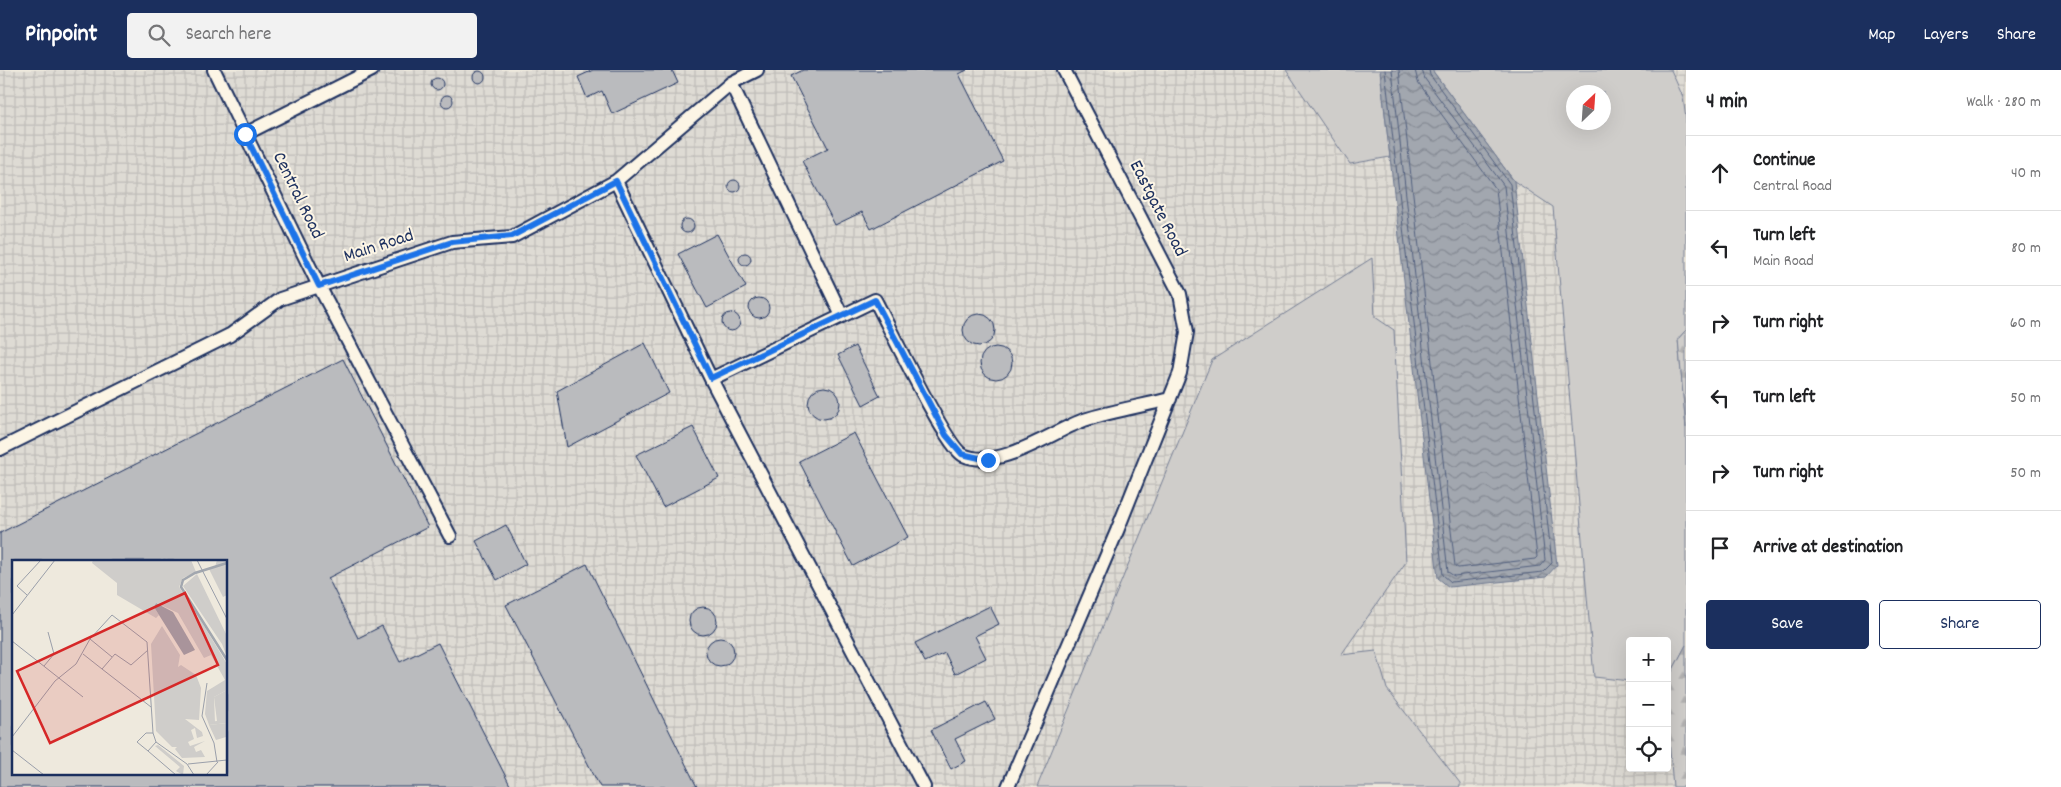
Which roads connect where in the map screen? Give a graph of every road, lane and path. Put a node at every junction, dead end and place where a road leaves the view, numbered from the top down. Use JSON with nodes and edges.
{"nodes":[{"id":1,"x":214,"y":70,"type":"edge"},
{"id":2,"x":372,"y":70,"type":"edge"},
{"id":3,"x":757,"y":70,"type":"edge"},
{"id":4,"x":1064,"y":70,"type":"edge"},
{"id":5,"x":731,"y":83,"type":"junction"},
{"id":6,"x":245,"y":134,"type":"junction"},
{"id":7,"x":616,"y":181,"type":"junction"},
{"id":8,"x":319,"y":286,"type":"junction"},
{"id":9,"x":842,"y":316,"type":"junction"},
{"id":10,"x":711,"y":378,"type":"junction"},
{"id":11,"x":1170,"y":399,"type":"junction"},
{"id":12,"x":0,"y":449,"type":"edge"},
{"id":13,"x":450,"y":536,"type":"dead end"},
{"id":14,"x":924,"y":787,"type":"edge"},
{"id":15,"x":1008,"y":787,"type":"edge"}],
"edges":[{"from":1,"to":6,"type":"lane","name":"Central Road"},
{"from":2,"to":6,"type":"lane"},
{"from":3,"to":5,"type":"lane","name":"Main Road"},
{"from":4,"to":11,"type":"lane","name":"Eastgate Road"},
{"from":5,"to":7,"type":"lane","name":"Main Road"},
{"from":5,"to":9,"type":"lane"},
{"from":6,"to":8,"type":"lane","name":"Central Road"},
{"from":7,"to":8,"type":"lane","name":"Main Road"},
{"from":7,"to":10,"type":"lane"},
{"from":8,"to":12,"type":"lane","name":"Main Road"},
{"from":8,"to":13,"type":"lane","name":"Central Road"},
{"from":9,"to":10,"type":"lane"},
{"from":9,"to":11,"type":"lane"},
{"from":10,"to":14,"type":"lane"},
{"from":11,"to":15,"type":"lane","name":"Eastgate Road"}]}
